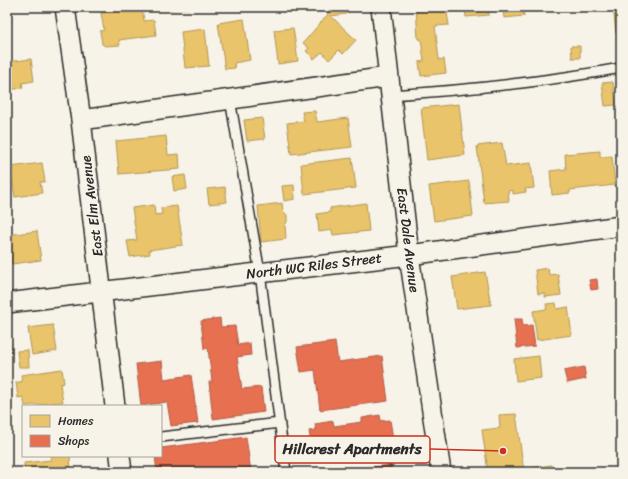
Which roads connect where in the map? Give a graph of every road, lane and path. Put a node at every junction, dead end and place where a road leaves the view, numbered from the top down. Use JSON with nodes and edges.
{"nodes":[{"id":1,"x":66,"y":7,"type":"edge"},
{"id":2,"x":381,"y":7,"type":"edge"},
{"id":3,"x":621,"y":68,"type":"edge"},
{"id":4,"x":389,"y":86,"type":"junction"},
{"id":5,"x":230,"y":99,"type":"junction"},
{"id":6,"x":81,"y":120,"type":"junction"},
{"id":7,"x":621,"y":226,"type":"edge"},
{"id":8,"x":409,"y":255,"type":"junction"},
{"id":9,"x":260,"y":273,"type":"junction"},
{"id":10,"x":102,"y":292,"type":"junction"},
{"id":11,"x":7,"y":303,"type":"edge"},
{"id":12,"x":115,"y":405,"type":"edge"},
{"id":13,"x":280,"y":424,"type":"junction"},
{"id":14,"x":162,"y":437,"type":"edge"},
{"id":15,"x":120,"y":457,"type":"edge"},
{"id":16,"x":122,"y":472,"type":"edge"},
{"id":17,"x":286,"y":472,"type":"edge"},
{"id":18,"x":441,"y":472,"type":"edge"}],
"edges":[{"from":1,"to":6,"type":"street","name":"East Elm Avenue"},
{"from":2,"to":4,"type":"street","name":"East Dale Avenue"},
{"from":3,"to":4,"type":"lane"},
{"from":4,"to":5,"type":"street"},
{"from":4,"to":8,"type":"street","name":"East Dale Avenue"},
{"from":5,"to":6,"type":"street"},
{"from":5,"to":9,"type":"lane"},
{"from":6,"to":10,"type":"street","name":"East Elm Avenue"},
{"from":7,"to":8,"type":"street","name":"North WC Riles Street"},
{"from":8,"to":9,"type":"street","name":"North WC Riles Street"},
{"from":8,"to":18,"type":"street","name":"East Dale Avenue"},
{"from":9,"to":10,"type":"street","name":"North WC Riles Street"},
{"from":9,"to":13,"type":"lane"},
{"from":10,"to":11,"type":"street","name":"North WC Riles Street"},
{"from":10,"to":12,"type":"street","name":"East Elm Avenue"},
{"from":13,"to":14,"type":"lane"},
{"from":13,"to":17,"type":"lane"},
{"from":15,"to":16,"type":"street"}]}
